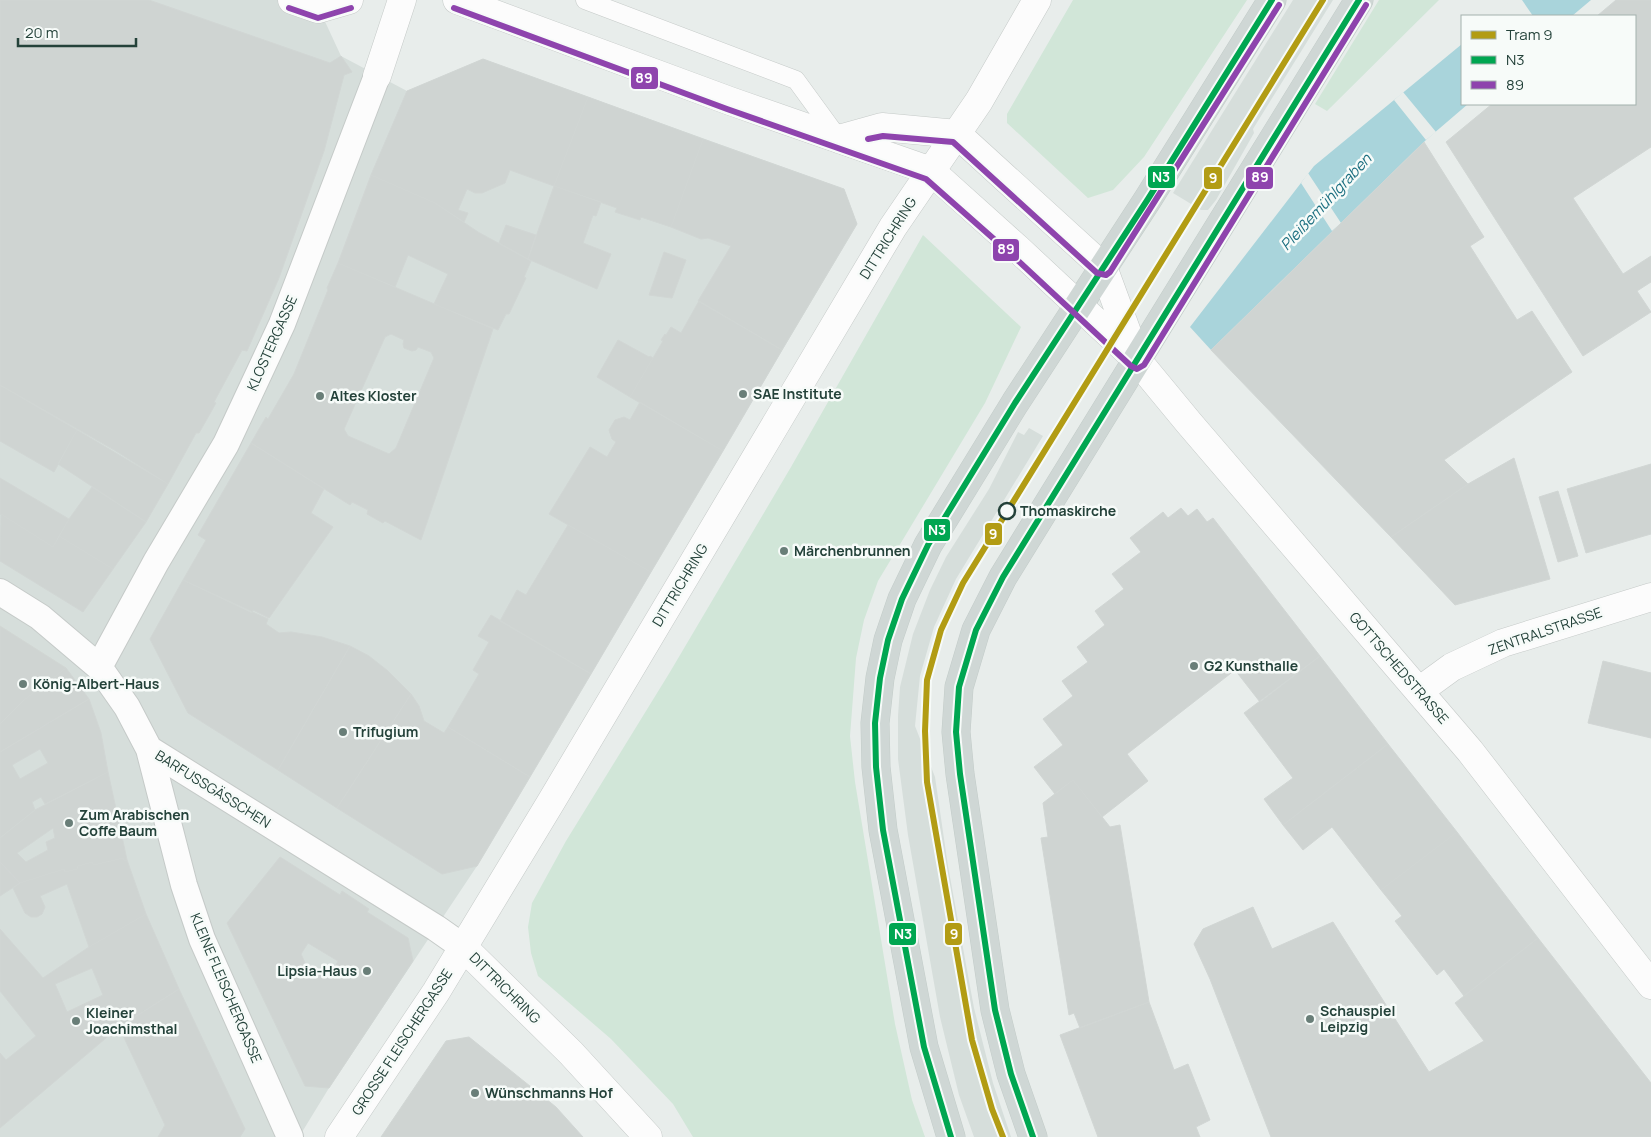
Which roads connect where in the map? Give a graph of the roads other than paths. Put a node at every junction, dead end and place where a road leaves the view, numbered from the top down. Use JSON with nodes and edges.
{"nodes":[{"id":1,"x":292,"y":0,"type":"edge"},
{"id":2,"x":349,"y":0,"type":"edge"},
{"id":3,"x":402,"y":0,"type":"edge"},
{"id":4,"x":456,"y":0,"type":"edge"},
{"id":5,"x":586,"y":0,"type":"edge"},
{"id":6,"x":1037,"y":0,"type":"edge"},
{"id":7,"x":1272,"y":0,"type":"edge"},
{"id":8,"x":1359,"y":0,"type":"edge"},
{"id":9,"x":377,"y":76,"type":"joint"},
{"id":10,"x":957,"y":134,"type":"junction"},
{"id":11,"x":839,"y":139,"type":"junction"},
{"id":12,"x":930,"y":171,"type":"junction"},
{"id":13,"x":1104,"y":267,"type":"junction"},
{"id":14,"x":1079,"y":306,"type":"junction"},
{"id":15,"x":1137,"y":360,"type":"junction"},
{"id":16,"x":0,"y":592,"type":"edge"},
{"id":17,"x":1651,"y":597,"type":"edge"},
{"id":18,"x":98,"y":667,"type":"junction"},
{"id":19,"x":1419,"y":691,"type":"junction"},
{"id":20,"x":148,"y":749,"type":"junction"},
{"id":21,"x":464,"y":947,"type":"junction"},
{"id":22,"x":1651,"y":985,"type":"edge"},
{"id":23,"x":290,"y":1137,"type":"edge"},
{"id":24,"x":339,"y":1137,"type":"edge"},
{"id":25,"x":648,"y":1137,"type":"edge"},
{"id":26,"x":951,"y":1137,"type":"edge"},
{"id":27,"x":1033,"y":1137,"type":"edge"}],
"edges":[{"from":1,"to":2,"type":"street"},
{"from":3,"to":9,"type":"street","name":"KLOSTERGASSE"},
{"from":4,"to":11,"type":"street"},
{"from":5,"to":11,"type":"lane"},
{"from":6,"to":10,"type":"street","name":"DITTRICHRING"},
{"from":7,"to":13,"type":"main road"},
{"from":8,"to":15,"type":"main road"},
{"from":9,"to":18,"type":"street","name":"KLOSTERGASSE"},
{"from":10,"to":11,"type":"street"},
{"from":10,"to":12,"type":"street","name":"DITTRICHRING"},
{"from":10,"to":13,"type":"street"},
{"from":11,"to":12,"type":"street"},
{"from":12,"to":14,"type":"street","name":"GOTTSCHEDSTRASSE"},
{"from":12,"to":21,"type":"street","name":"DITTRICHRING"},
{"from":13,"to":14,"type":"main road"},
{"from":13,"to":15,"type":"street","name":"GOTTSCHEDSTRASSE"},
{"from":14,"to":15,"type":"street","name":"GOTTSCHEDSTRASSE"},
{"from":14,"to":26,"type":"main road"},
{"from":15,"to":19,"type":"street","name":"GOTTSCHEDSTRASSE"},
{"from":15,"to":27,"type":"main road"},
{"from":16,"to":18,"type":"street","name":"BARFUSSGÄSSCHEN"},
{"from":17,"to":19,"type":"street","name":"ZENTRALSTRASSE"},
{"from":18,"to":20,"type":"street","name":"BARFUSSGÄSSCHEN"},
{"from":19,"to":22,"type":"street","name":"GOTTSCHEDSTRASSE"},
{"from":20,"to":21,"type":"street","name":"BARFUSSGÄSSCHEN"},
{"from":20,"to":23,"type":"street","name":"KLEINE FLEISCHERGASSE"},
{"from":21,"to":24,"type":"street","name":"GROSSE FLEISCHERGASSE"},
{"from":21,"to":25,"type":"street","name":"DITTRICHRING"}]}
